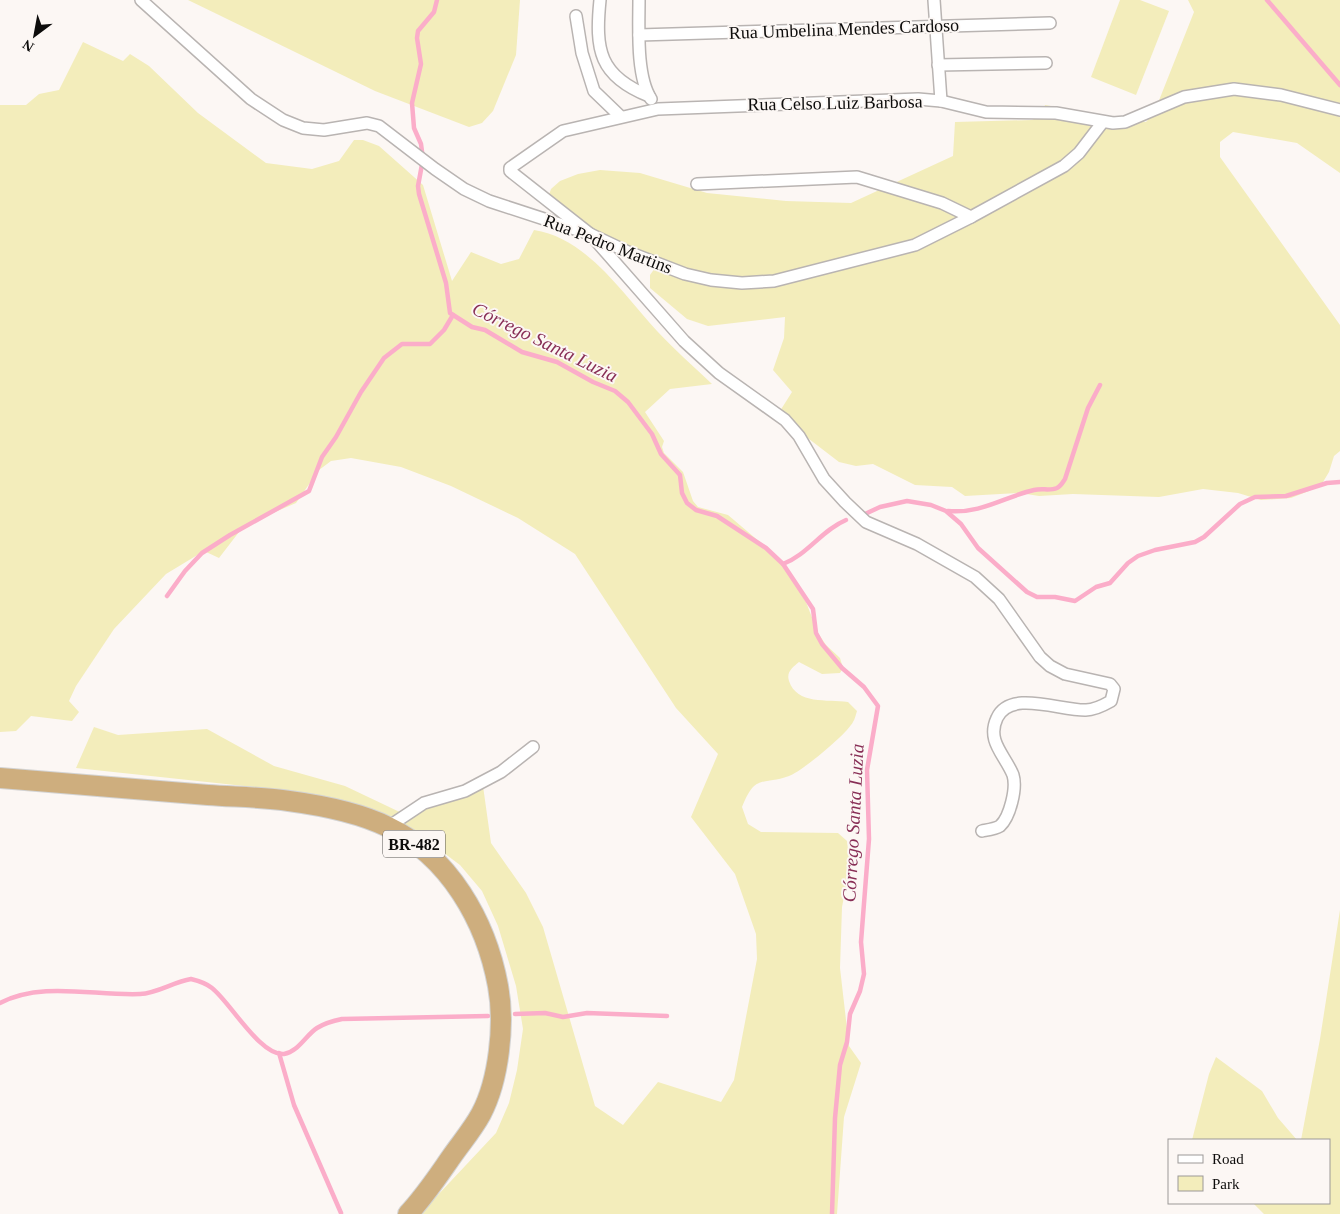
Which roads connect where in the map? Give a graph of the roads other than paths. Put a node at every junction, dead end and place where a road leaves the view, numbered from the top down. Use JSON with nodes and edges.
{"nodes":[{"id":1,"x":141,"y":0,"type":"edge"},
{"id":2,"x":600,"y":0,"type":"edge"},
{"id":3,"x":639,"y":0,"type":"edge"},
{"id":4,"x":934,"y":0,"type":"edge"},
{"id":5,"x":576,"y":16,"type":"dead end"},
{"id":6,"x":1050,"y":23,"type":"dead end"},
{"id":7,"x":934,"y":26,"type":"junction"},
{"id":8,"x":639,"y":35,"type":"junction"},
{"id":9,"x":1046,"y":63,"type":"dead end"},
{"id":10,"x":938,"y":65,"type":"junction"},
{"id":11,"x":649,"y":96,"type":"junction"},
{"id":12,"x":941,"y":101,"type":"junction"},
{"id":13,"x":658,"y":109,"type":"junction"},
{"id":14,"x":1340,"y":110,"type":"edge"},
{"id":15,"x":620,"y":116,"type":"junction"},
{"id":16,"x":1102,"y":122,"type":"junction"},
{"id":17,"x":697,"y":184,"type":"dead end"},
{"id":18,"x":971,"y":217,"type":"junction"},
{"id":19,"x":590,"y":234,"type":"junction"},
{"id":20,"x":533,"y":747,"type":"dead end"},
{"id":21,"x":0,"y":778,"type":"edge"},
{"id":22,"x":388,"y":827,"type":"junction"},
{"id":23,"x":982,"y":831,"type":"dead end"},
{"id":24,"x":408,"y":1214,"type":"edge"}],
"edges":[{"from":1,"to":19,"type":"street","name":"Rua Pedro Martins"},
{"from":2,"to":11,"type":"street"},
{"from":3,"to":8,"type":"street"},
{"from":4,"to":7,"type":"street"},
{"from":5,"to":15,"type":"street"},
{"from":6,"to":7,"type":"street","name":"Rua Umbelina Mendes Cardoso"},
{"from":7,"to":8,"type":"street","name":"Rua Umbelina Mendes Cardoso"},
{"from":7,"to":10,"type":"street"},
{"from":8,"to":11,"type":"street"},
{"from":9,"to":10,"type":"street"},
{"from":10,"to":12,"type":"street"},
{"from":11,"to":13,"type":"street"},
{"from":12,"to":13,"type":"street","name":"Rua Celso Luiz Barbosa"},
{"from":12,"to":16,"type":"street","name":"Rua Celso Luiz Barbosa"},
{"from":13,"to":15,"type":"street","name":"Rua Celso Luiz Barbosa"},
{"from":14,"to":16,"type":"street","name":"Rua Celso Luiz Barbosa"},
{"from":15,"to":19,"type":"street","name":"Rua Celso Luiz Barbosa"},
{"from":16,"to":18,"type":"street","name":"Rua Pedro Martins"},
{"from":17,"to":18,"type":"street"},
{"from":18,"to":19,"type":"street","name":"Rua Pedro Martins"},
{"from":19,"to":23,"type":"street"},
{"from":20,"to":22,"type":"street"},
{"from":21,"to":22,"type":"highway","number":"BR-482"},
{"from":22,"to":24,"type":"highway","number":"BR-482"}]}
